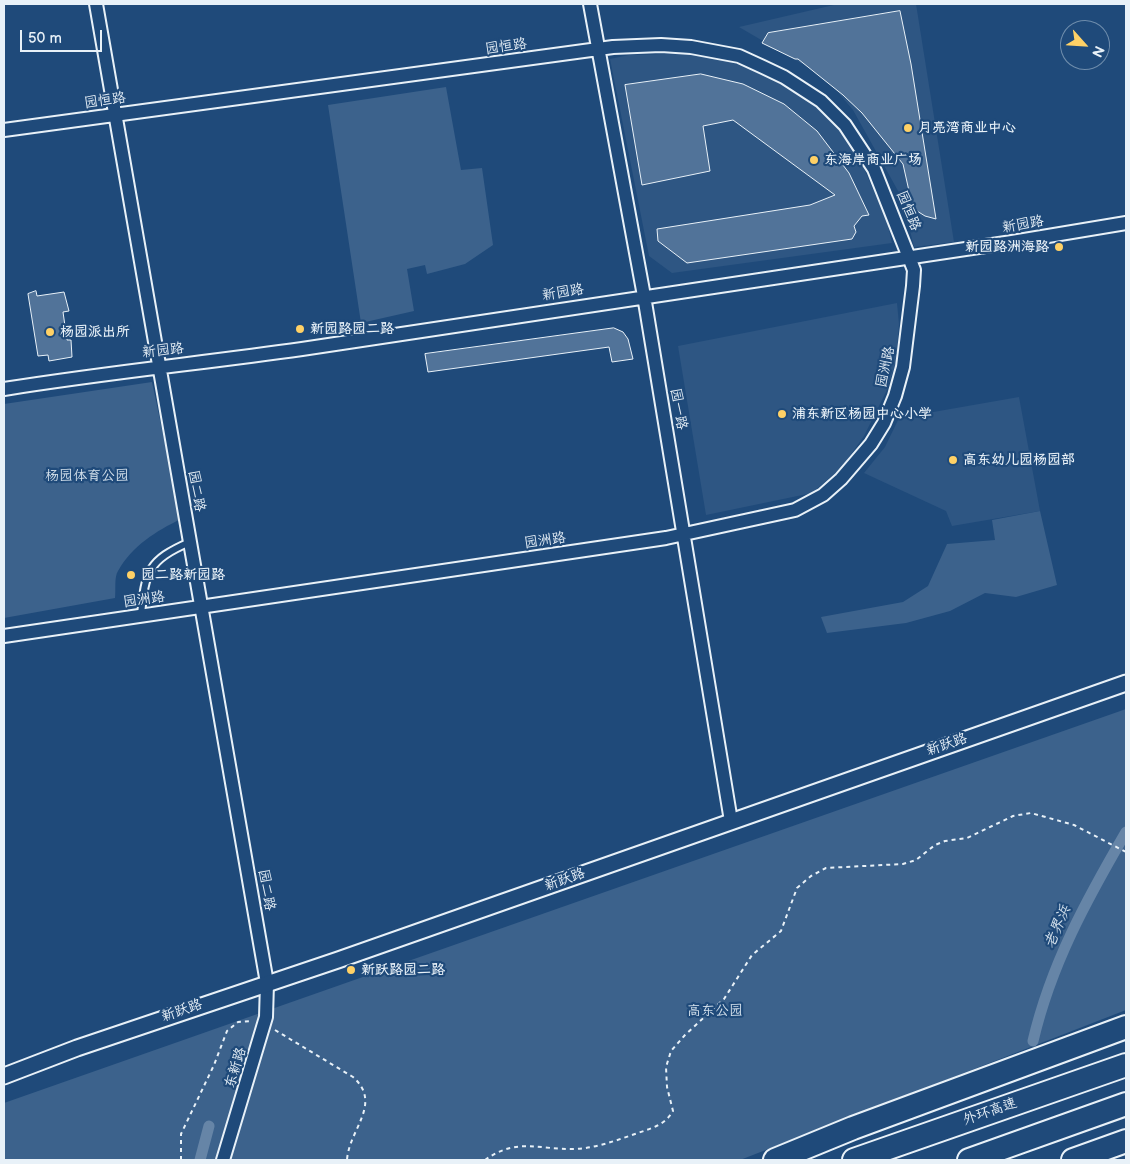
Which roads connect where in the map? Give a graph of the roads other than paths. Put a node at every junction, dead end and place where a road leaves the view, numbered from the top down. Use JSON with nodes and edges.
{"nodes":[{"id":1,"x":96,"y":4,"type":"edge"},
{"id":2,"x":590,"y":4,"type":"edge"},
{"id":3,"x":597,"y":50,"type":"junction"},
{"id":4,"x":115,"y":115,"type":"junction"},
{"id":5,"x":4,"y":130,"type":"edge"},
{"id":6,"x":1126,"y":223,"type":"edge"},
{"id":7,"x":909,"y":258,"type":"junction"},
{"id":8,"x":644,"y":296,"type":"junction"},
{"id":9,"x":158,"y":366,"type":"junction"},
{"id":10,"x":4,"y":389,"type":"edge"},
{"id":11,"x":684,"y":533,"type":"junction"},
{"id":12,"x":190,"y":542,"type":"junction"},
{"id":13,"x":201,"y":606,"type":"junction"},
{"id":14,"x":141,"y":615,"type":"junction"},
{"id":15,"x":4,"y":636,"type":"edge"},
{"id":16,"x":1126,"y":683,"type":"edge"},
{"id":17,"x":730,"y":821,"type":"junction"},
{"id":18,"x":267,"y":983,"type":"junction"},
{"id":19,"x":1126,"y":1027,"type":"edge"},
{"id":20,"x":1126,"y":1065,"type":"edge"},
{"id":21,"x":4,"y":1076,"type":"edge"},
{"id":22,"x":1126,"y":1104,"type":"edge"},
{"id":23,"x":1126,"y":1141,"type":"edge"},
{"id":24,"x":223,"y":1160,"type":"edge"},
{"id":25,"x":775,"y":1160,"type":"edge"},
{"id":26,"x":854,"y":1160,"type":"edge"},
{"id":27,"x":969,"y":1160,"type":"edge"},
{"id":28,"x":1072,"y":1160,"type":"edge"}],
"edges":[{"from":1,"to":4,"type":"street","name":"园二路"},
{"from":2,"to":3,"type":"street","name":"园一路"},
{"from":3,"to":4,"type":"street","name":"园恒路"},
{"from":3,"to":7,"type":"street","name":"园恒路"},
{"from":3,"to":8,"type":"street","name":"园一路"},
{"from":4,"to":5,"type":"street","name":"园恒路"},
{"from":4,"to":9,"type":"street","name":"园二路"},
{"from":6,"to":7,"type":"street","name":"新园路"},
{"from":7,"to":8,"type":"street","name":"新园路"},
{"from":7,"to":11,"type":"street","name":"园洲路"},
{"from":8,"to":9,"type":"street","name":"新园路"},
{"from":8,"to":11,"type":"street","name":"园一路"},
{"from":9,"to":10,"type":"street","name":"新园路"},
{"from":9,"to":12,"type":"street","name":"园二路"},
{"from":11,"to":13,"type":"street","name":"园洲路"},
{"from":11,"to":17,"type":"street","name":"园一路"},
{"from":12,"to":13,"type":"street","name":"园二路"},
{"from":12,"to":14,"type":"lane"},
{"from":13,"to":14,"type":"street","name":"园洲路"},
{"from":13,"to":18,"type":"street","name":"园二路"},
{"from":14,"to":15,"type":"street","name":"园洲路"},
{"from":16,"to":17,"type":"street","name":"新跃路"},
{"from":17,"to":18,"type":"street","name":"新跃路"},
{"from":18,"to":21,"type":"street","name":"新跃路"},
{"from":18,"to":24,"type":"street","name":"东新路"},
{"from":19,"to":25,"type":"highway"},
{"from":20,"to":26,"type":"highway","name":"外环高速"},
{"from":22,"to":27,"type":"highway"},
{"from":23,"to":28,"type":"highway"}]}
